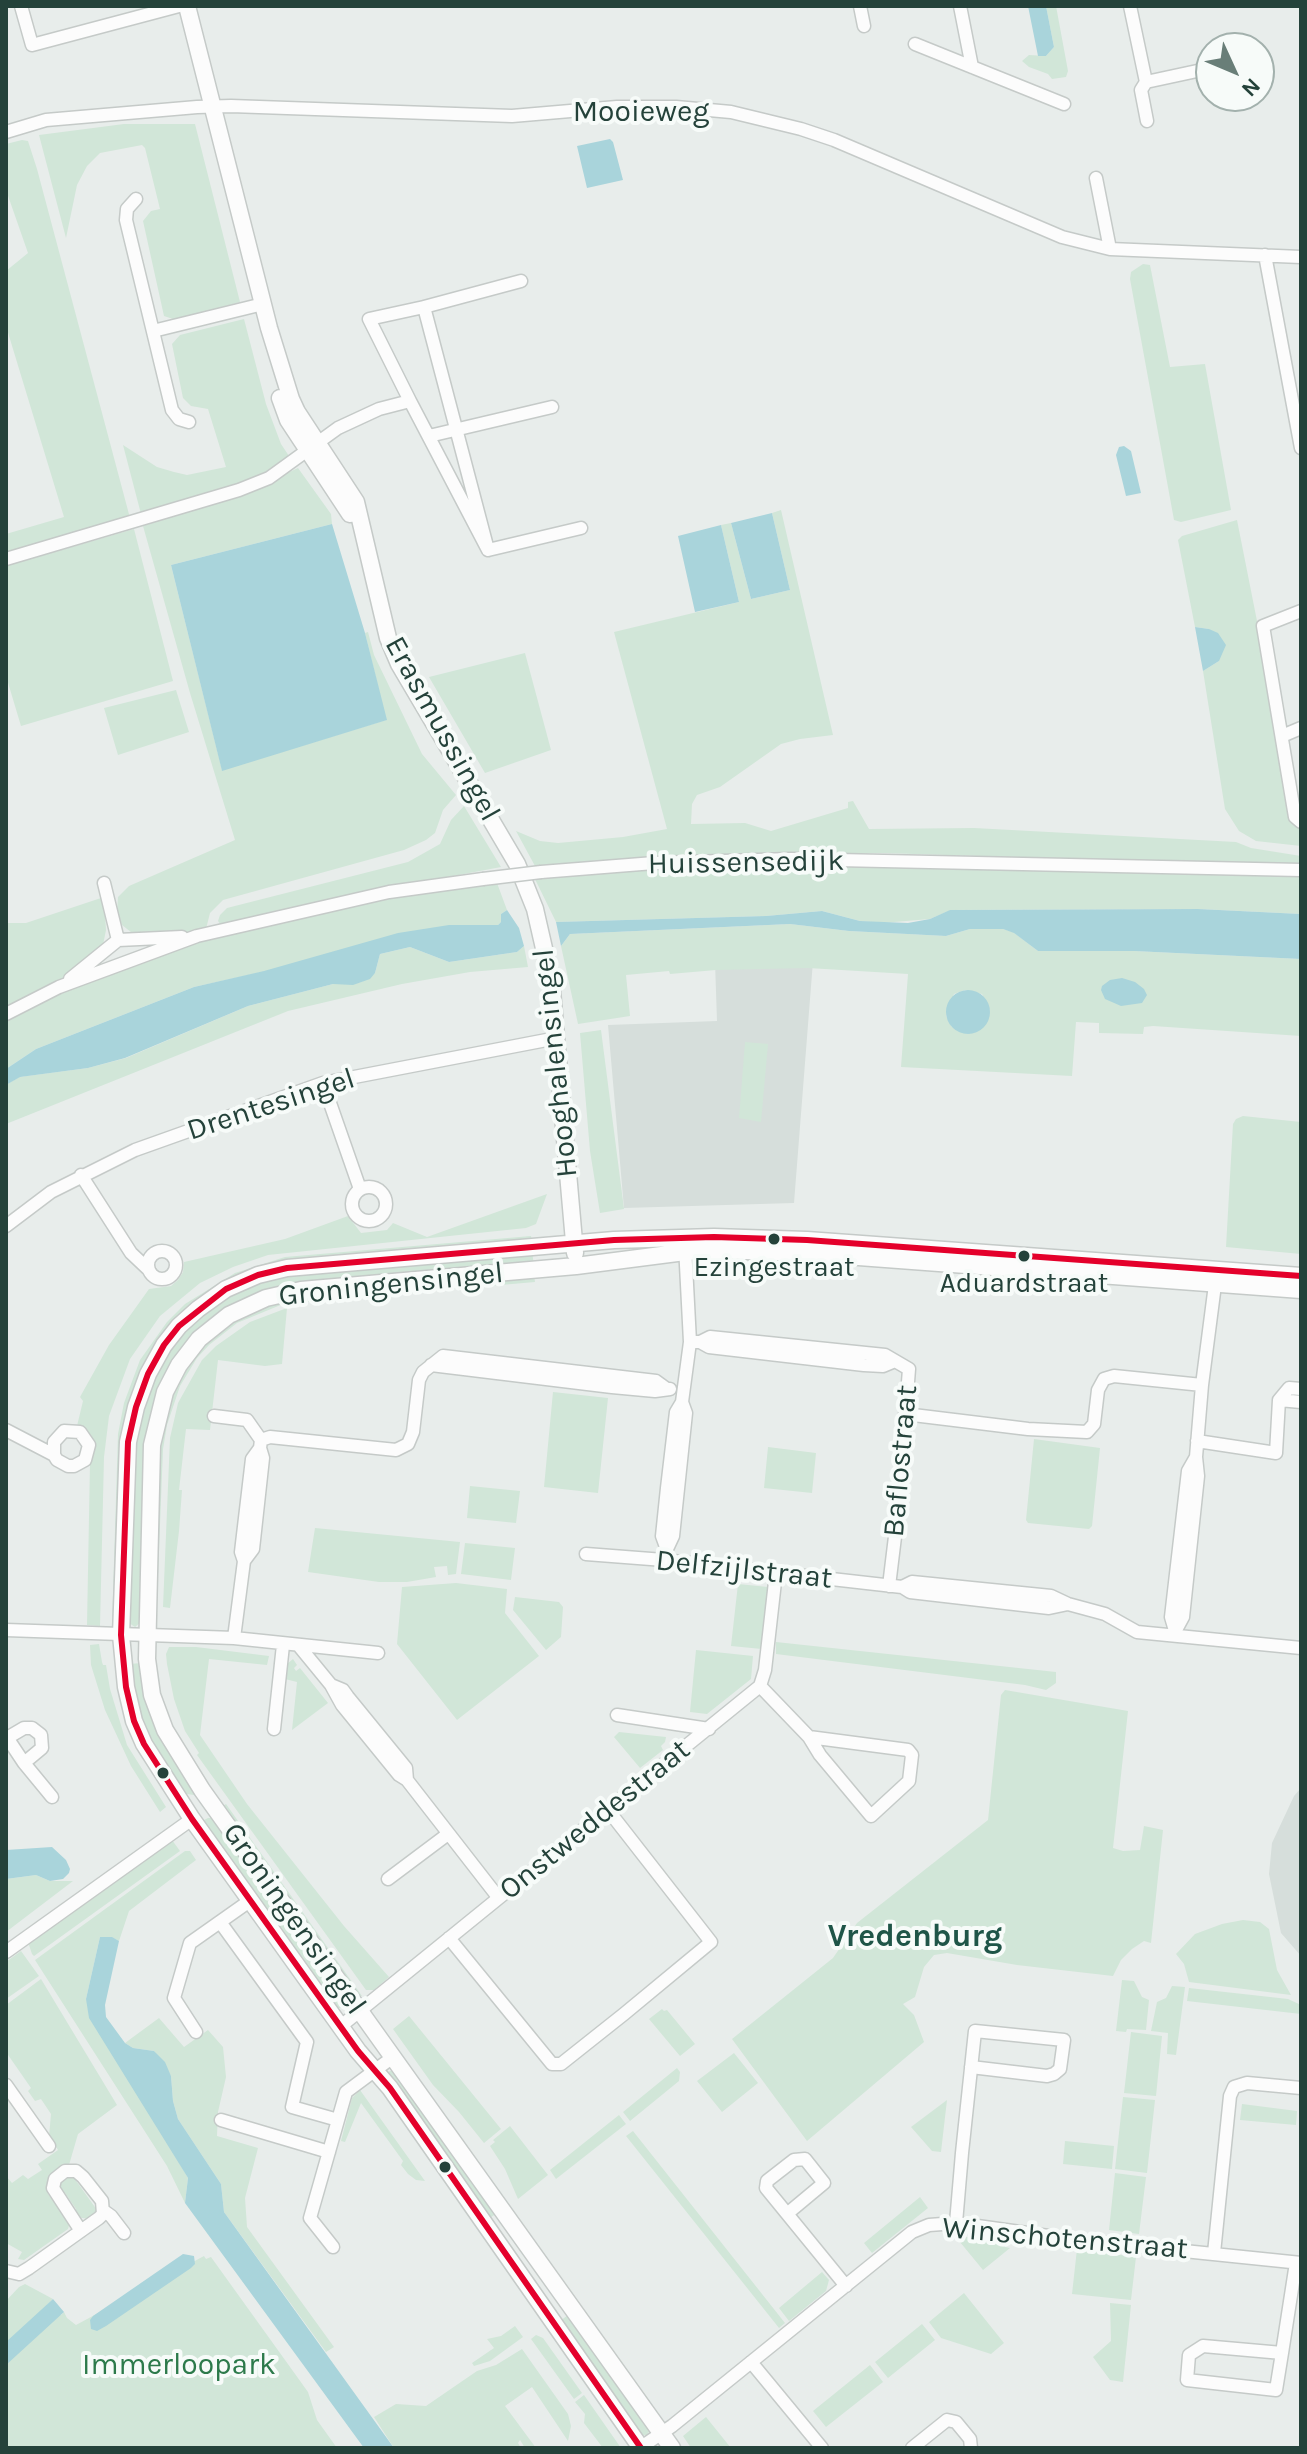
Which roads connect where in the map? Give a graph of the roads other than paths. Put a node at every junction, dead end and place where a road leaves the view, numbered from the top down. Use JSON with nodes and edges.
{"nodes":[{"id":1,"x":21,"y":6,"type":"edge"},
{"id":2,"x":179,"y":6,"type":"edge"},
{"id":3,"x":187,"y":6,"type":"edge"},
{"id":4,"x":860,"y":6,"type":"edge"},
{"id":5,"x":960,"y":6,"type":"edge"},
{"id":6,"x":1130,"y":6,"type":"edge"},
{"id":7,"x":864,"y":26,"type":"dead end"},
{"id":8,"x":915,"y":44,"type":"dead end"},
{"id":9,"x":972,"y":67,"type":"junction"},
{"id":10,"x":1195,"y":71,"type":"edge"},
{"id":11,"x":1146,"y":82,"type":"junction"},
{"id":12,"x":1064,"y":104,"type":"dead end"},
{"id":13,"x":213,"y":107,"type":"junction"},
{"id":14,"x":1147,"y":121,"type":"dead end"},
{"id":15,"x":6,"y":132,"type":"edge"},
{"id":16,"x":1096,"y":178,"type":"dead end"},
{"id":17,"x":136,"y":199,"type":"dead end"},
{"id":18,"x":1110,"y":249,"type":"junction"},
{"id":19,"x":1265,"y":255,"type":"junction"},
{"id":20,"x":1301,"y":257,"type":"edge"},
{"id":21,"x":521,"y":281,"type":"dead end"},
{"id":22,"x":263,"y":304,"type":"junction"},
{"id":23,"x":424,"y":307,"type":"junction"},
{"id":24,"x":153,"y":331,"type":"junction"},
{"id":25,"x":1296,"y":390,"type":"edge"},
{"id":26,"x":410,"y":401,"type":"junction"},
{"id":27,"x":552,"y":407,"type":"dead end"},
{"id":28,"x":189,"y":422,"type":"dead end"},
{"id":29,"x":456,"y":429,"type":"junction"},
{"id":30,"x":429,"y":436,"type":"junction"},
{"id":31,"x":312,"y":447,"type":"junction"},
{"id":32,"x":1301,"y":448,"type":"edge"},
{"id":33,"x":581,"y":528,"type":"dead end"},
{"id":34,"x":488,"y":550,"type":"junction"},
{"id":35,"x":6,"y":559,"type":"edge"},
{"id":36,"x":1301,"y":611,"type":"edge"},
{"id":37,"x":1301,"y":728,"type":"edge"},
{"id":38,"x":1282,"y":736,"type":"junction"},
{"id":39,"x":1298,"y":820,"type":"edge"},
{"id":40,"x":517,"y":864,"type":"joint"},
{"id":41,"x":1301,"y":870,"type":"edge"},
{"id":42,"x":104,"y":883,"type":"dead end"},
{"id":43,"x":197,"y":936,"type":"junction"},
{"id":44,"x":118,"y":940,"type":"junction"},
{"id":45,"x":59,"y":987,"type":"junction"},
{"id":46,"x":6,"y":1014,"type":"edge"},
{"id":47,"x":557,"y":1038,"type":"junction"},
{"id":48,"x":323,"y":1083,"type":"junction"},
{"id":49,"x":81,"y":1175,"type":"junction"},
{"id":50,"x":360,"y":1189,"type":"dead end"},
{"id":51,"x":6,"y":1226,"type":"edge"},
{"id":52,"x":685,"y":1244,"type":"junction"},
{"id":53,"x":574,"y":1245,"type":"junction"},
{"id":54,"x":576,"y":1266,"type":"junction"},
{"id":55,"x":149,"y":1270,"type":"dead end"},
{"id":56,"x":1301,"y":1276,"type":"edge"},
{"id":57,"x":1216,"y":1277,"type":"junction"},
{"id":58,"x":1301,"y":1290,"type":"edge"},
{"id":59,"x":695,"y":1342,"type":"junction"},
{"id":60,"x":1202,"y":1385,"type":"junction"},
{"id":61,"x":1301,"y":1389,"type":"edge"},
{"id":62,"x":683,"y":1396,"type":"junction"},
{"id":63,"x":1279,"y":1400,"type":"junction"},
{"id":64,"x":1301,"y":1402,"type":"edge"},
{"id":65,"x":905,"y":1414,"type":"junction"},
{"id":66,"x":214,"y":1416,"type":"dead end"},
{"id":67,"x":6,"y":1430,"type":"edge"},
{"id":68,"x":1197,"y":1441,"type":"junction"},
{"id":69,"x":260,"y":1444,"type":"junction"},
{"id":70,"x":54,"y":1455,"type":"dead end"},
{"id":71,"x":665,"y":1553,"type":"junction"},
{"id":72,"x":586,"y":1554,"type":"dead end"},
{"id":73,"x":776,"y":1573,"type":"junction"},
{"id":74,"x":895,"y":1586,"type":"junction"},
{"id":75,"x":6,"y":1630,"type":"edge"},
{"id":76,"x":1176,"y":1633,"type":"junction"},
{"id":77,"x":121,"y":1635,"type":"junction"},
{"id":78,"x":146,"y":1636,"type":"junction"},
{"id":79,"x":234,"y":1638,"type":"junction"},
{"id":80,"x":283,"y":1645,"type":"junction"},
{"id":81,"x":299,"y":1646,"type":"junction"},
{"id":82,"x":1301,"y":1648,"type":"edge"},
{"id":83,"x":378,"y":1653,"type":"dead end"},
{"id":84,"x":760,"y":1686,"type":"junction"},
{"id":85,"x":617,"y":1715,"type":"dead end"},
{"id":86,"x":274,"y":1729,"type":"dead end"},
{"id":87,"x":709,"y":1729,"type":"junction"},
{"id":88,"x":7,"y":1737,"type":"edge"},
{"id":89,"x":809,"y":1737,"type":"junction"},
{"id":90,"x":24,"y":1763,"type":"junction"},
{"id":91,"x":52,"y":1797,"type":"dead end"},
{"id":92,"x":212,"y":1805,"type":"junction"},
{"id":93,"x":608,"y":1810,"type":"junction"},
{"id":94,"x":192,"y":1819,"type":"junction"},
{"id":95,"x":448,"y":1834,"type":"junction"},
{"id":96,"x":388,"y":1879,"type":"dead end"},
{"id":97,"x":498,"y":1897,"type":"junction"},
{"id":98,"x":251,"y":1900,"type":"junction"},
{"id":99,"x":220,"y":1922,"type":"junction"},
{"id":100,"x":449,"y":1938,"type":"junction"},
{"id":101,"x":6,"y":1952,"type":"edge"},
{"id":102,"x":360,"y":2011,"type":"junction"},
{"id":103,"x":341,"y":2026,"type":"junction"},
{"id":104,"x":196,"y":2032,"type":"dead end"},
{"id":105,"x":393,"y":2057,"type":"junction"},
{"id":106,"x":971,"y":2067,"type":"junction"},
{"id":107,"x":374,"y":2070,"type":"junction"},
{"id":108,"x":6,"y":2085,"type":"edge"},
{"id":109,"x":1301,"y":2088,"type":"edge"},
{"id":110,"x":221,"y":2120,"type":"dead end"},
{"id":111,"x":338,"y":2120,"type":"junction"},
{"id":112,"x":49,"y":2146,"type":"dead end"},
{"id":113,"x":329,"y":2152,"type":"junction"},
{"id":114,"x":104,"y":2211,"type":"junction"},
{"id":115,"x":788,"y":2213,"type":"junction"},
{"id":116,"x":956,"y":2223,"type":"junction"},
{"id":117,"x":81,"y":2231,"type":"junction"},
{"id":118,"x":124,"y":2233,"type":"dead end"},
{"id":119,"x":333,"y":2247,"type":"dead end"},
{"id":120,"x":1214,"y":2253,"type":"junction"},
{"id":121,"x":1299,"y":2263,"type":"edge"},
{"id":122,"x":6,"y":2271,"type":"edge"},
{"id":123,"x":846,"y":2286,"type":"junction"},
{"id":124,"x":1282,"y":2353,"type":"junction"},
{"id":125,"x":751,"y":2362,"type":"junction"},
{"id":126,"x":661,"y":2433,"type":"junction"},
{"id":127,"x":641,"y":2448,"type":"edge"},
{"id":128,"x":672,"y":2448,"type":"edge"},
{"id":129,"x":822,"y":2448,"type":"edge"},
{"id":130,"x":912,"y":2448,"type":"edge"},
{"id":131,"x":971,"y":2448,"type":"edge"}],
"edges":[{"from":1,"to":2,"type":"street"},
{"from":3,"to":13,"type":"street","name":"Erasmussingel"},
{"from":4,"to":7,"type":"street"},
{"from":5,"to":9,"type":"street"},
{"from":6,"to":11,"type":"street"},
{"from":8,"to":9,"type":"street"},
{"from":9,"to":12,"type":"street"},
{"from":10,"to":11,"type":"street"},
{"from":11,"to":14,"type":"street"},
{"from":13,"to":15,"type":"street","name":"Mooieweg"},
{"from":13,"to":18,"type":"street","name":"Mooieweg"},
{"from":13,"to":22,"type":"street","name":"Erasmussingel"},
{"from":16,"to":18,"type":"street"},
{"from":17,"to":24,"type":"street"},
{"from":18,"to":19,"type":"street","name":"Mooieweg"},
{"from":19,"to":20,"type":"street","name":"Mooieweg"},
{"from":19,"to":25,"type":"street"},
{"from":21,"to":23,"type":"street"},
{"from":22,"to":24,"type":"street"},
{"from":22,"to":31,"type":"street","name":"Erasmussingel"},
{"from":23,"to":26,"type":"street"},
{"from":23,"to":29,"type":"street"},
{"from":24,"to":28,"type":"street"},
{"from":25,"to":32,"type":"street"},
{"from":26,"to":30,"type":"street"},
{"from":26,"to":31,"type":"street"},
{"from":27,"to":29,"type":"street"},
{"from":29,"to":30,"type":"street"},
{"from":29,"to":34,"type":"street"},
{"from":30,"to":34,"type":"street"},
{"from":31,"to":35,"type":"street"},
{"from":31,"to":40,"type":"street","name":"Erasmussingel"},
{"from":33,"to":34,"type":"street"},
{"from":36,"to":38,"type":"street"},
{"from":37,"to":38,"type":"street"},
{"from":38,"to":39,"type":"street"},
{"from":40,"to":47,"type":"street","name":"Hooghalensingel"},
{"from":41,"to":43,"type":"street","name":"Huissensedijk","bridge":true},
{"from":42,"to":44,"type":"street"},
{"from":43,"to":44,"type":"street","name":"Huissensedijk"},
{"from":43,"to":45,"type":"street","name":"Huissensedijk"},
{"from":44,"to":45,"type":"street","name":"Huissensedijk"},
{"from":45,"to":46,"type":"street","name":"Huissensedijk"},
{"from":47,"to":48,"type":"street","name":"Drentesingel"},
{"from":47,"to":53,"type":"street","name":"Hooghalensingel"},
{"from":48,"to":49,"type":"street","name":"Drentesingel"},
{"from":48,"to":50,"type":"street"},
{"from":49,"to":51,"type":"street","name":"Drentesingel"},
{"from":49,"to":55,"type":"street"},
{"from":52,"to":53,"type":"street","name":"Groningensingel"},
{"from":52,"to":54,"type":"street","name":"Groningensingel"},
{"from":52,"to":57,"type":"street","name":"Groningensingel"},
{"from":52,"to":59,"type":"street"},
{"from":53,"to":54,"type":"street","name":"Hooghalensingel"},
{"from":53,"to":77,"type":"street","name":"Groningensingel"},
{"from":54,"to":78,"type":"street","name":"Groningensingel"},
{"from":56,"to":57,"type":"street","name":"Groningensingel"},
{"from":57,"to":58,"type":"street","name":"Groningensingel"},
{"from":57,"to":60,"type":"street"},
{"from":59,"to":62,"type":"street"},
{"from":59,"to":65,"type":"street","name":"Baflostraat"},
{"from":60,"to":65,"type":"street"},
{"from":60,"to":68,"type":"street"},
{"from":61,"to":63,"type":"street"},
{"from":62,"to":69,"type":"street"},
{"from":62,"to":71,"type":"street"},
{"from":63,"to":64,"type":"street"},
{"from":63,"to":68,"type":"street"},
{"from":65,"to":74,"type":"street","name":"Baflostraat"},
{"from":66,"to":69,"type":"street"},
{"from":67,"to":70,"type":"street"},
{"from":68,"to":76,"type":"street"},
{"from":69,"to":79,"type":"street"},
{"from":71,"to":72,"type":"street","name":"Delfzijlstraat"},
{"from":71,"to":73,"type":"street","name":"Delfzijlstraat"},
{"from":73,"to":74,"type":"street","name":"Delfzijlstraat"},
{"from":73,"to":84,"type":"street"},
{"from":74,"to":76,"type":"street","name":"Delfzijlstraat"},
{"from":75,"to":77,"type":"street"},
{"from":76,"to":82,"type":"street","name":"Delfzijlstraat"},
{"from":77,"to":78,"type":"street"},
{"from":77,"to":94,"type":"street","name":"Groningensingel"},
{"from":78,"to":79,"type":"street"},
{"from":78,"to":92,"type":"street","name":"Groningensingel"},
{"from":79,"to":80,"type":"street"},
{"from":80,"to":81,"type":"street"},
{"from":80,"to":86,"type":"street"},
{"from":81,"to":83,"type":"street"},
{"from":81,"to":95,"type":"street"},
{"from":84,"to":87,"type":"street","name":"Onstweddestraat"},
{"from":84,"to":89,"type":"street"},
{"from":85,"to":87,"type":"street"},
{"from":87,"to":93,"type":"street","name":"Onstweddestraat"},
{"from":88,"to":90,"type":"street"},
{"from":88,"to":90,"type":"street"},
{"from":89,"to":89,"type":"street"},
{"from":90,"to":91,"type":"street"},
{"from":92,"to":94,"type":"street"},
{"from":92,"to":102,"type":"street","name":"Groningensingel"},
{"from":93,"to":97,"type":"street","name":"Onstweddestraat"},
{"from":93,"to":100,"type":"street"},
{"from":94,"to":98,"type":"street","name":"Groningensingel"},
{"from":94,"to":101,"type":"street"},
{"from":95,"to":96,"type":"street"},
{"from":95,"to":97,"type":"street"},
{"from":97,"to":100,"type":"street","name":"Onstweddestraat"},
{"from":98,"to":99,"type":"street","name":"Groningensingel"},
{"from":98,"to":103,"type":"street","name":"Groningensingel"},
{"from":99,"to":104,"type":"street","name":"Groningensingel"},
{"from":99,"to":111,"type":"street","name":"Groningensingel"},
{"from":100,"to":102,"type":"street","name":"Onstweddestraat"},
{"from":102,"to":103,"type":"street","name":"Onstweddestraat"},
{"from":102,"to":105,"type":"street","name":"Groningensingel"},
{"from":103,"to":107,"type":"street","name":"Groningensingel"},
{"from":105,"to":107,"type":"street"},
{"from":105,"to":126,"type":"street","name":"Groningensingel"},
{"from":106,"to":106,"type":"street"},
{"from":106,"to":116,"type":"street"},
{"from":107,"to":111,"type":"street"},
{"from":107,"to":127,"type":"street","name":"Groningensingel"},
{"from":108,"to":112,"type":"street"},
{"from":109,"to":120,"type":"street"},
{"from":110,"to":113,"type":"street"},
{"from":111,"to":113,"type":"street"},
{"from":113,"to":119,"type":"street"},
{"from":114,"to":117,"type":"street"},
{"from":114,"to":117,"type":"street"},
{"from":114,"to":118,"type":"street"},
{"from":115,"to":115,"type":"street"},
{"from":115,"to":123,"type":"street"},
{"from":116,"to":120,"type":"street","name":"Winschotenstraat"},
{"from":116,"to":123,"type":"street","name":"Winschotenstraat"},
{"from":117,"to":122,"type":"street"},
{"from":120,"to":121,"type":"street","name":"Winschotenstraat"},
{"from":121,"to":124,"type":"street"},
{"from":123,"to":125,"type":"street","name":"Winschotenstraat"},
{"from":124,"to":124,"type":"street"},
{"from":125,"to":126,"type":"street","name":"Winschotenstraat"},
{"from":125,"to":129,"type":"street"},
{"from":126,"to":127,"type":"street","name":"Winschotenstraat"},
{"from":126,"to":128,"type":"street","name":"Groningensingel"},
{"from":130,"to":131,"type":"street"}]}
